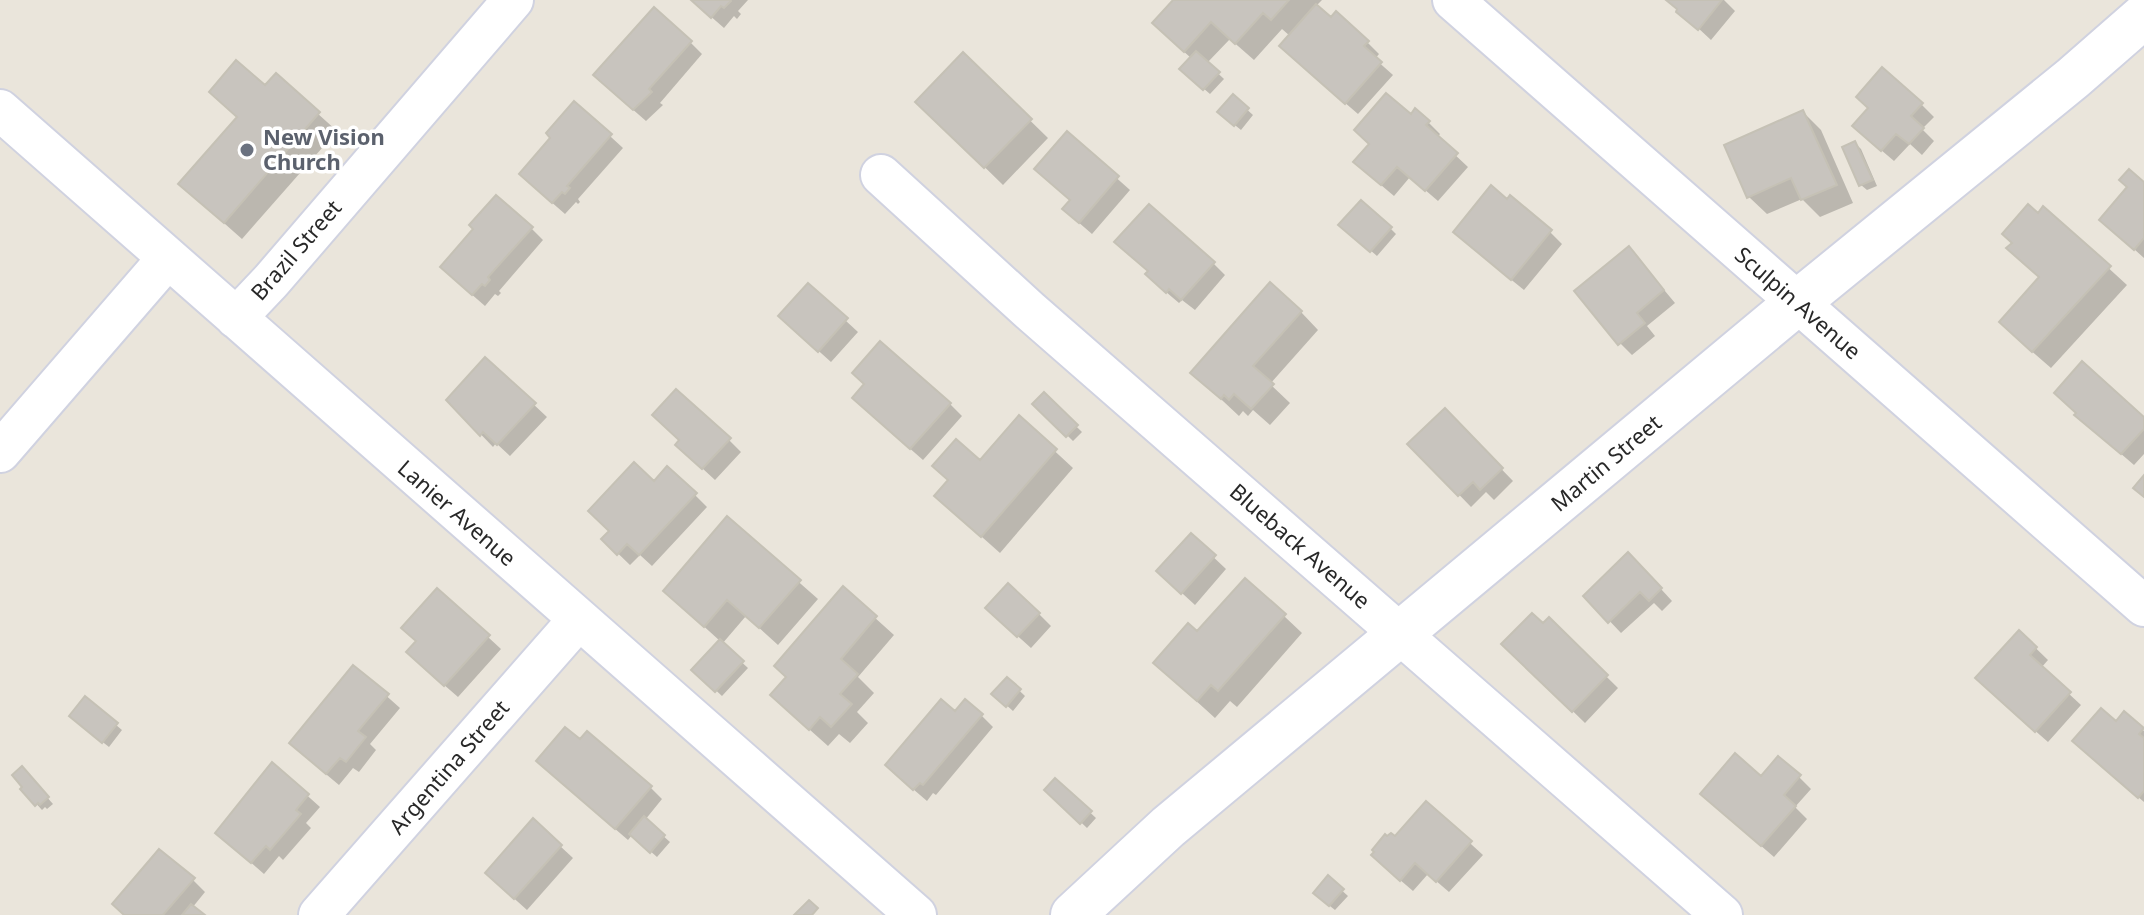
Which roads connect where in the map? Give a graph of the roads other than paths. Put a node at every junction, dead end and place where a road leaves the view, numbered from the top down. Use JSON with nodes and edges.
{"nodes":[{"id":1,"x":513,"y":0,"type":"edge"},
{"id":2,"x":1453,"y":0,"type":"edge"},
{"id":3,"x":2144,"y":16,"type":"edge"},
{"id":4,"x":0,"y":110,"type":"edge"},
{"id":5,"x":881,"y":175,"type":"dead end"},
{"id":6,"x":168,"y":258,"type":"junction"},
{"id":7,"x":1798,"y":302,"type":"junction"},
{"id":8,"x":236,"y":318,"type":"junction"},
{"id":9,"x":0,"y":452,"type":"edge"},
{"id":10,"x":2144,"y":606,"type":"edge"},
{"id":11,"x":579,"y":619,"type":"junction"},
{"id":12,"x":1401,"y":635,"type":"junction"},
{"id":13,"x":319,"y":915,"type":"edge"},
{"id":14,"x":916,"y":915,"type":"edge"},
{"id":15,"x":1073,"y":915,"type":"edge"},
{"id":16,"x":1722,"y":915,"type":"edge"}],
"edges":[{"from":1,"to":8,"type":"street","name":"Brazil Street"},
{"from":2,"to":7,"type":"street","name":"Sculpin Avenue"},
{"from":3,"to":7,"type":"street","name":"Martin Street"},
{"from":4,"to":6,"type":"street","name":"Lanier Avenue"},
{"from":5,"to":12,"type":"street","name":"Blueback Avenue"},
{"from":6,"to":8,"type":"street","name":"Lanier Avenue"},
{"from":6,"to":9,"type":"street"},
{"from":7,"to":10,"type":"street","name":"Sculpin Avenue"},
{"from":7,"to":12,"type":"street","name":"Martin Street"},
{"from":8,"to":11,"type":"street","name":"Lanier Avenue"},
{"from":11,"to":13,"type":"street","name":"Argentina Street"},
{"from":11,"to":14,"type":"street","name":"Lanier Avenue"},
{"from":12,"to":15,"type":"street","name":"Martin Street"},
{"from":12,"to":16,"type":"street","name":"Blueback Avenue"}]}
